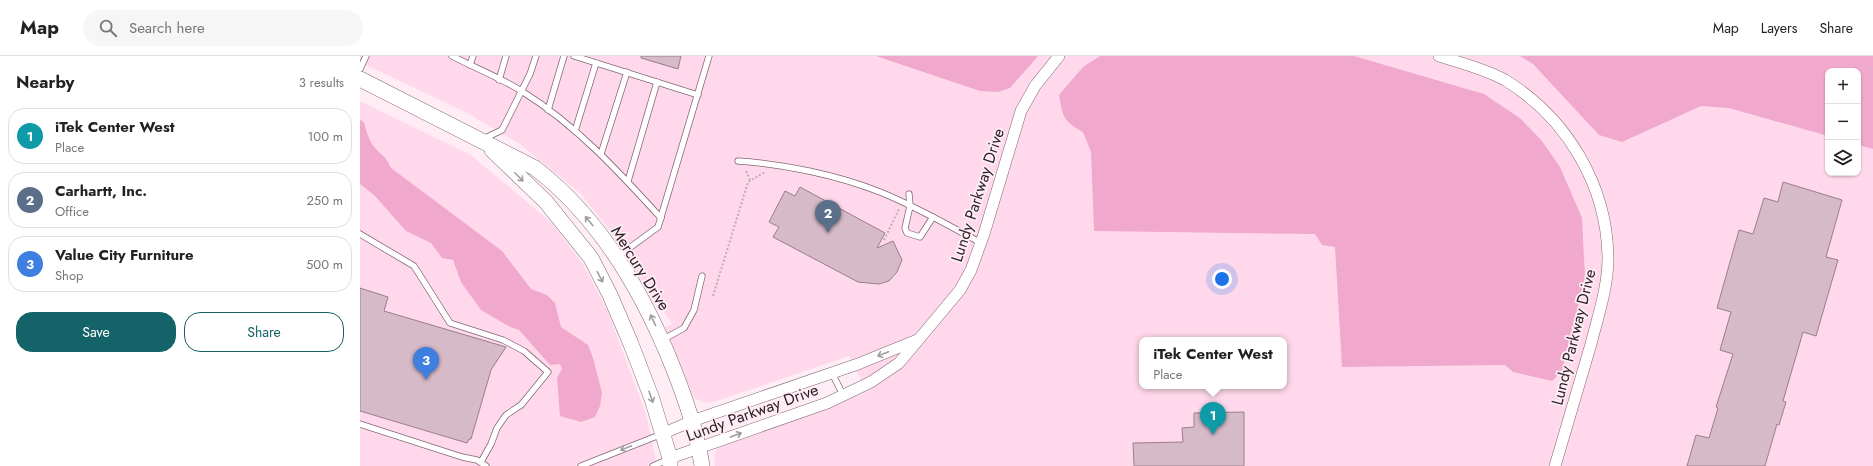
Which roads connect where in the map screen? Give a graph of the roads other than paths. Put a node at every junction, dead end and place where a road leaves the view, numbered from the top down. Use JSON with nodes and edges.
{"nodes":[{"id":1,"x":366,"y":56,"type":"edge"},
{"id":2,"x":452,"y":56,"type":"edge"},
{"id":3,"x":473,"y":56,"type":"edge"},
{"id":4,"x":506,"y":56,"type":"edge"},
{"id":5,"x":536,"y":56,"type":"edge"},
{"id":6,"x":564,"y":56,"type":"edge"},
{"id":7,"x":574,"y":56,"type":"edge"},
{"id":8,"x":709,"y":56,"type":"edge"},
{"id":9,"x":1059,"y":56,"type":"edge"},
{"id":10,"x":1440,"y":56,"type":"edge"},
{"id":11,"x":596,"y":63,"type":"junction"},
{"id":12,"x":470,"y":65,"type":"junction"},
{"id":13,"x":360,"y":69,"type":"edge"},
{"id":14,"x":627,"y":72,"type":"junction"},
{"id":15,"x":360,"y":79,"type":"edge"},
{"id":16,"x":499,"y":80,"type":"junction"},
{"id":17,"x":656,"y":82,"type":"junction"},
{"id":18,"x":522,"y":91,"type":"junction"},
{"id":19,"x":698,"y":95,"type":"junction"},
{"id":20,"x":548,"y":110,"type":"junction"},
{"id":21,"x":575,"y":131,"type":"junction"},
{"id":22,"x":481,"y":140,"type":"junction"},
{"id":23,"x":601,"y":154,"type":"junction"},
{"id":24,"x":738,"y":161,"type":"dead end"},
{"id":25,"x":628,"y":181,"type":"junction"},
{"id":26,"x":909,"y":194,"type":"dead end"},
{"id":27,"x":910,"y":206,"type":"junction"},
{"id":28,"x":932,"y":217,"type":"junction"},
{"id":29,"x":661,"y":218,"type":"junction"},
{"id":30,"x":360,"y":234,"type":"edge"},
{"id":31,"x":981,"y":242,"type":"junction"},
{"id":32,"x":617,"y":257,"type":"junction"},
{"id":33,"x":702,"y":276,"type":"dead end"},
{"id":34,"x":919,"y":339,"type":"junction"},
{"id":35,"x":662,"y":340,"type":"junction"},
{"id":36,"x":832,"y":373,"type":"junction"},
{"id":37,"x":843,"y":395,"type":"junction"},
{"id":38,"x":692,"y":421,"type":"junction"},
{"id":39,"x":360,"y":424,"type":"edge"},
{"id":40,"x":662,"y":434,"type":"junction"},
{"id":41,"x":700,"y":448,"type":"junction"},
{"id":42,"x":670,"y":462,"type":"edge"},
{"id":43,"x":484,"y":464,"type":"edge"},
{"id":44,"x":581,"y":466,"type":"edge"},
{"id":45,"x":653,"y":466,"type":"edge"},
{"id":46,"x":702,"y":466,"type":"edge"},
{"id":47,"x":1555,"y":466,"type":"edge"}],
"edges":[{"from":1,"to":13,"type":"lane"},
{"from":2,"to":12,"type":"lane"},
{"from":3,"to":12,"type":"lane"},
{"from":4,"to":16,"type":"lane"},
{"from":5,"to":18,"type":"lane"},
{"from":6,"to":20,"type":"lane"},
{"from":7,"to":11,"type":"lane"},
{"from":8,"to":19,"type":"lane"},
{"from":9,"to":31,"type":"street","name":"Lundy Parkway Drive"},
{"from":10,"to":47,"type":"street","name":"Lundy Parkway Drive"},
{"from":11,"to":14,"type":"lane"},
{"from":11,"to":21,"type":"lane"},
{"from":12,"to":16,"type":"lane"},
{"from":14,"to":17,"type":"lane"},
{"from":14,"to":23,"type":"lane"},
{"from":15,"to":22,"type":"street","name":"Mercury Drive"},
{"from":16,"to":18,"type":"lane"},
{"from":17,"to":19,"type":"lane"},
{"from":17,"to":25,"type":"lane"},
{"from":18,"to":20,"type":"lane"},
{"from":18,"to":22,"type":"lane"},
{"from":19,"to":29,"type":"lane"},
{"from":20,"to":21,"type":"lane"},
{"from":21,"to":23,"type":"lane"},
{"from":32,"to":22,"type":"street","name":"Mercury Drive","one_way":true},
{"from":22,"to":40,"type":"street","name":"Mercury Drive","one_way":true},
{"from":23,"to":25,"type":"lane"},
{"from":24,"to":27,"type":"lane"},
{"from":25,"to":29,"type":"lane"},
{"from":26,"to":27,"type":"lane"},
{"from":27,"to":28,"type":"lane"},
{"from":27,"to":28,"type":"lane"},
{"from":28,"to":31,"type":"lane"},
{"from":29,"to":32,"type":"lane"},
{"from":30,"to":43,"type":"lane"},
{"from":31,"to":34,"type":"street","name":"Lundy Parkway Drive"},
{"from":35,"to":32,"type":"street","name":"Mercury Drive","one_way":true},
{"from":33,"to":35,"type":"lane"},
{"from":34,"to":36,"type":"street","name":"Lundy Parkway Drive","one_way":true},
{"from":34,"to":37,"type":"street","name":"Lundy Parkway Drive"},
{"from":35,"to":38,"type":"street","name":"Mercury Drive"},
{"from":36,"to":37,"type":"lane"},
{"from":36,"to":38,"type":"street","name":"Lundy Parkway Drive"},
{"from":41,"to":37,"type":"street","name":"Lundy Parkway Drive","one_way":true},
{"from":38,"to":40,"type":"street","name":"Lundy Parkway Drive"},
{"from":38,"to":41,"type":"street","name":"Mercury Drive"},
{"from":39,"to":43,"type":"lane"},
{"from":40,"to":42,"type":"street","name":"Mercury Drive"},
{"from":40,"to":44,"type":"lane","one_way":true},
{"from":41,"to":42,"type":"street","name":"Lundy Parkway Drive"},
{"from":41,"to":46,"type":"street","name":"Mercury Drive"},
{"from":42,"to":45,"type":"lane"}]}
